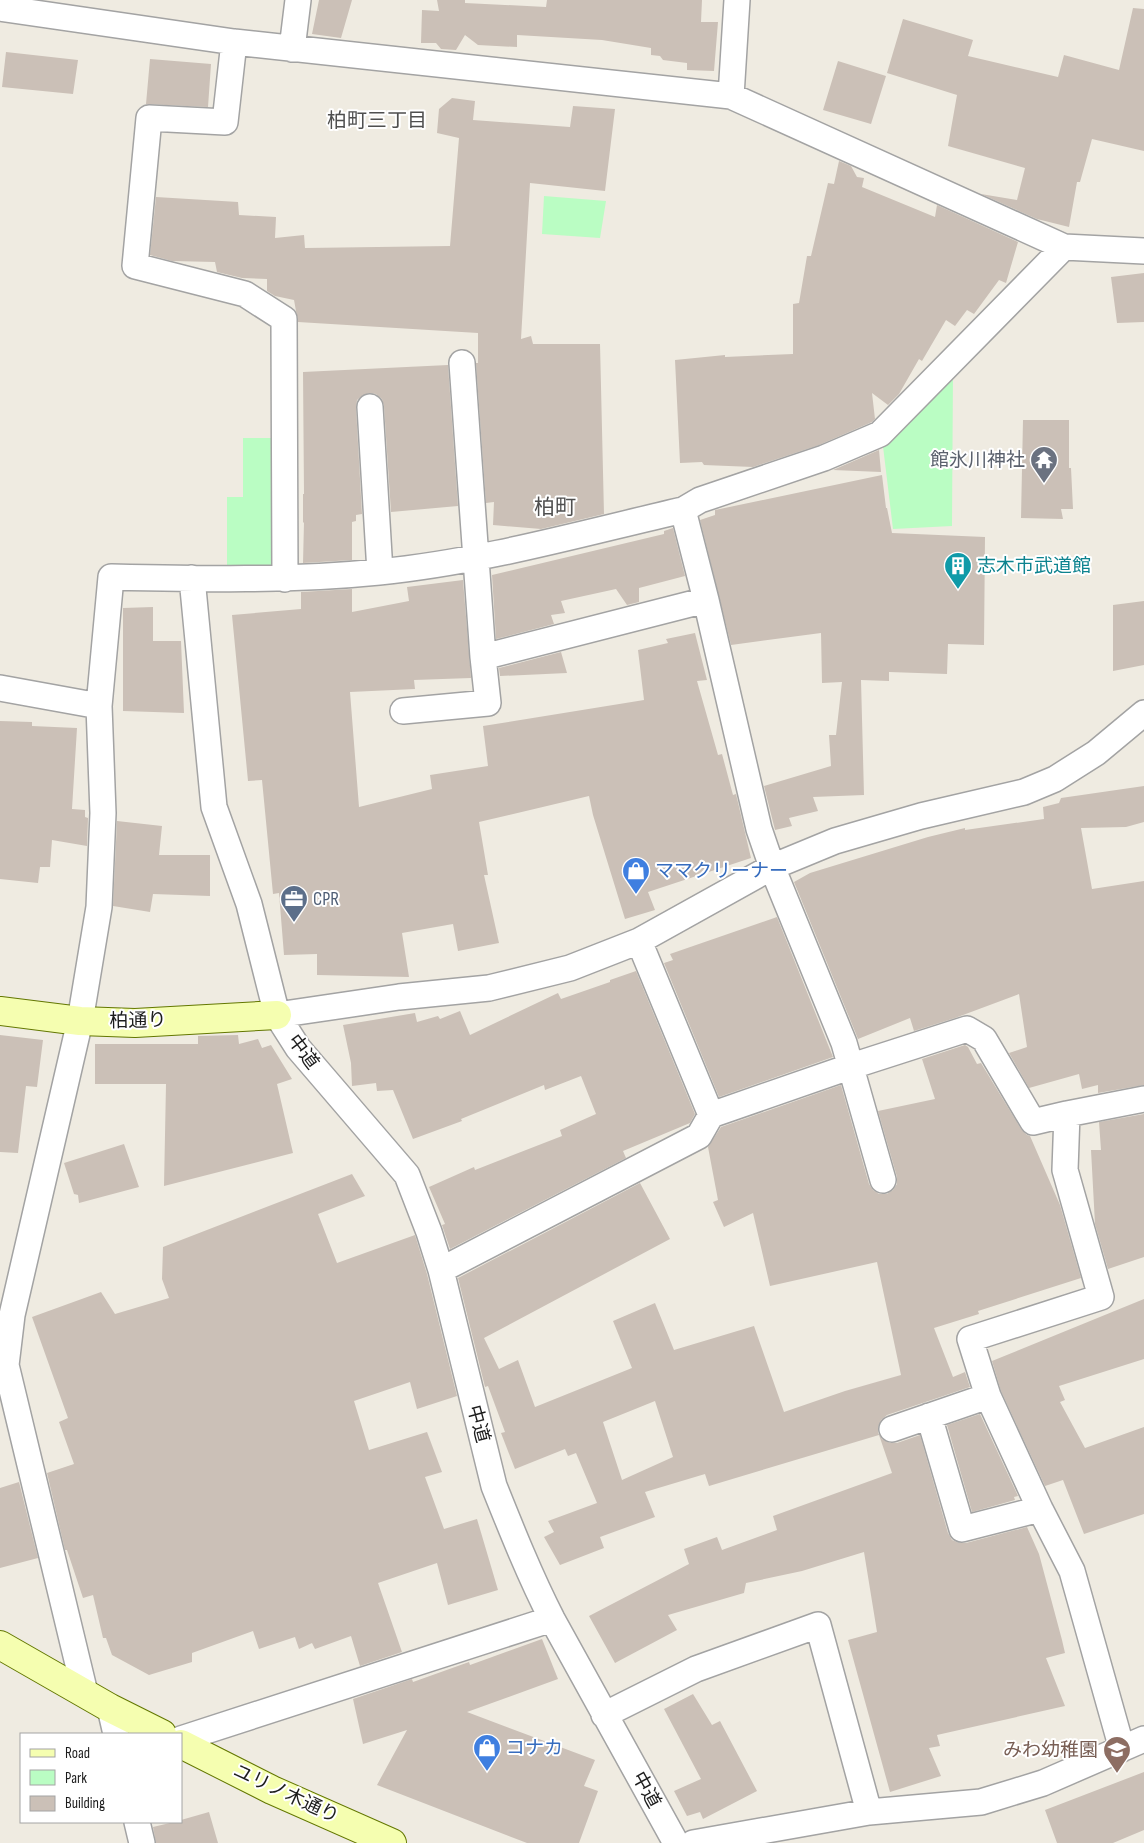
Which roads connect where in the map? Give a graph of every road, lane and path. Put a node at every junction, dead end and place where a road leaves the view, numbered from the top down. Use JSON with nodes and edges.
{"nodes":[{"id":1,"x":298,"y":0,"type":"edge"},
{"id":2,"x":737,"y":0,"type":"edge"},
{"id":3,"x":0,"y":8,"type":"edge"},
{"id":4,"x":234,"y":42,"type":"junction"},
{"id":5,"x":292,"y":49,"type":"junction"},
{"id":6,"x":731,"y":96,"type":"junction"},
{"id":7,"x":1064,"y":247,"type":"junction"},
{"id":8,"x":1144,"y":251,"type":"edge"},
{"id":9,"x":462,"y":363,"type":"dead end"},
{"id":10,"x":370,"y":407,"type":"dead end"},
{"id":11,"x":683,"y":510,"type":"junction"},
{"id":12,"x":476,"y":558,"type":"junction"},
{"id":13,"x":380,"y":572,"type":"junction"},
{"id":14,"x":192,"y":578,"type":"junction"},
{"id":15,"x":285,"y":579,"type":"junction"},
{"id":16,"x":706,"y":600,"type":"junction"},
{"id":17,"x":483,"y":657,"type":"junction"},
{"id":18,"x":0,"y":688,"type":"edge"},
{"id":19,"x":98,"y":706,"type":"junction"},
{"id":20,"x":402,"y":711,"type":"dead end"},
{"id":21,"x":1144,"y":713,"type":"edge"},
{"id":22,"x":772,"y":867,"type":"junction"},
{"id":23,"x":639,"y":941,"type":"junction"},
{"id":24,"x":0,"y":1011,"type":"edge"},
{"id":25,"x":277,"y":1015,"type":"junction"},
{"id":26,"x":80,"y":1021,"type":"junction"},
{"id":27,"x":852,"y":1066,"type":"junction"},
{"id":28,"x":1144,"y":1098,"type":"edge"},
{"id":29,"x":1067,"y":1114,"type":"junction"},
{"id":30,"x":710,"y":1115,"type":"junction"},
{"id":31,"x":883,"y":1180,"type":"dead end"},
{"id":32,"x":441,"y":1270,"type":"junction"},
{"id":33,"x":6,"y":1314,"type":"edge"},
{"id":34,"x":3,"y":1368,"type":"edge"},
{"id":35,"x":988,"y":1396,"type":"junction"},
{"id":36,"x":929,"y":1416,"type":"junction"},
{"id":37,"x":892,"y":1429,"type":"dead end"},
{"id":38,"x":1040,"y":1509,"type":"junction"},
{"id":39,"x":552,"y":1619,"type":"junction"},
{"id":40,"x":0,"y":1645,"type":"edge"},
{"id":41,"x":84,"y":1693,"type":"junction"},
{"id":42,"x":110,"y":1708,"type":"junction"},
{"id":43,"x":604,"y":1715,"type":"junction"},
{"id":44,"x":116,"y":1733,"type":"edge"},
{"id":45,"x":160,"y":1733,"type":"edge"},
{"id":46,"x":182,"y":1739,"type":"edge"},
{"id":47,"x":1144,"y":1739,"type":"edge"},
{"id":48,"x":182,"y":1745,"type":"edge"},
{"id":49,"x":1122,"y":1749,"type":"junction"},
{"id":50,"x":869,"y":1812,"type":"junction"},
{"id":51,"x":137,"y":1823,"type":"edge"},
{"id":52,"x":142,"y":1843,"type":"edge"},
{"id":53,"x":392,"y":1843,"type":"edge"},
{"id":54,"x":676,"y":1843,"type":"edge"},
{"id":55,"x":693,"y":1843,"type":"edge"}],
"edges":[{"from":1,"to":5,"type":"street"},
{"from":2,"to":6,"type":"street"},
{"from":3,"to":4,"type":"street"},
{"from":4,"to":5,"type":"street"},
{"from":4,"to":15,"type":"street"},
{"from":5,"to":6,"type":"street"},
{"from":6,"to":7,"type":"street"},
{"from":7,"to":8,"type":"street"},
{"from":7,"to":11,"type":"street"},
{"from":9,"to":12,"type":"street"},
{"from":10,"to":13,"type":"street"},
{"from":11,"to":12,"type":"street"},
{"from":11,"to":16,"type":"street"},
{"from":12,"to":13,"type":"street"},
{"from":12,"to":17,"type":"street"},
{"from":13,"to":15,"type":"street"},
{"from":14,"to":15,"type":"street"},
{"from":14,"to":19,"type":"street"},
{"from":14,"to":25,"type":"street","name":"中道"},
{"from":16,"to":17,"type":"street"},
{"from":16,"to":22,"type":"street"},
{"from":17,"to":20,"type":"street"},
{"from":18,"to":19,"type":"street"},
{"from":19,"to":26,"type":"street"},
{"from":21,"to":22,"type":"street"},
{"from":22,"to":23,"type":"street"},
{"from":22,"to":27,"type":"street"},
{"from":23,"to":25,"type":"street"},
{"from":23,"to":30,"type":"street"},
{"from":24,"to":26,"type":"street","name":"柏通り"},
{"from":25,"to":26,"type":"street","name":"柏通り"},
{"from":25,"to":32,"type":"street","name":"中道"},
{"from":26,"to":33,"type":"street"},
{"from":27,"to":29,"type":"street"},
{"from":27,"to":30,"type":"street"},
{"from":27,"to":31,"type":"street"},
{"from":28,"to":29,"type":"street"},
{"from":29,"to":35,"type":"street"},
{"from":30,"to":32,"type":"street"},
{"from":32,"to":39,"type":"street","name":"中道"},
{"from":33,"to":34,"type":"street"},
{"from":34,"to":41,"type":"street"},
{"from":35,"to":36,"type":"street"},
{"from":35,"to":38,"type":"street"},
{"from":36,"to":37,"type":"street"},
{"from":36,"to":38,"type":"street"},
{"from":38,"to":49,"type":"street"},
{"from":39,"to":43,"type":"street","name":"中道"},
{"from":39,"to":46,"type":"street"},
{"from":40,"to":41,"type":"street"},
{"from":41,"to":42,"type":"street"},
{"from":42,"to":44,"type":"street"},
{"from":42,"to":45,"type":"street"},
{"from":43,"to":50,"type":"street"},
{"from":43,"to":54,"type":"street","name":"中道"},
{"from":47,"to":49,"type":"street"},
{"from":48,"to":53,"type":"street","name":"ユリノ木通り"},
{"from":49,"to":50,"type":"street"},
{"from":50,"to":55,"type":"street"},
{"from":51,"to":52,"type":"street"}]}
